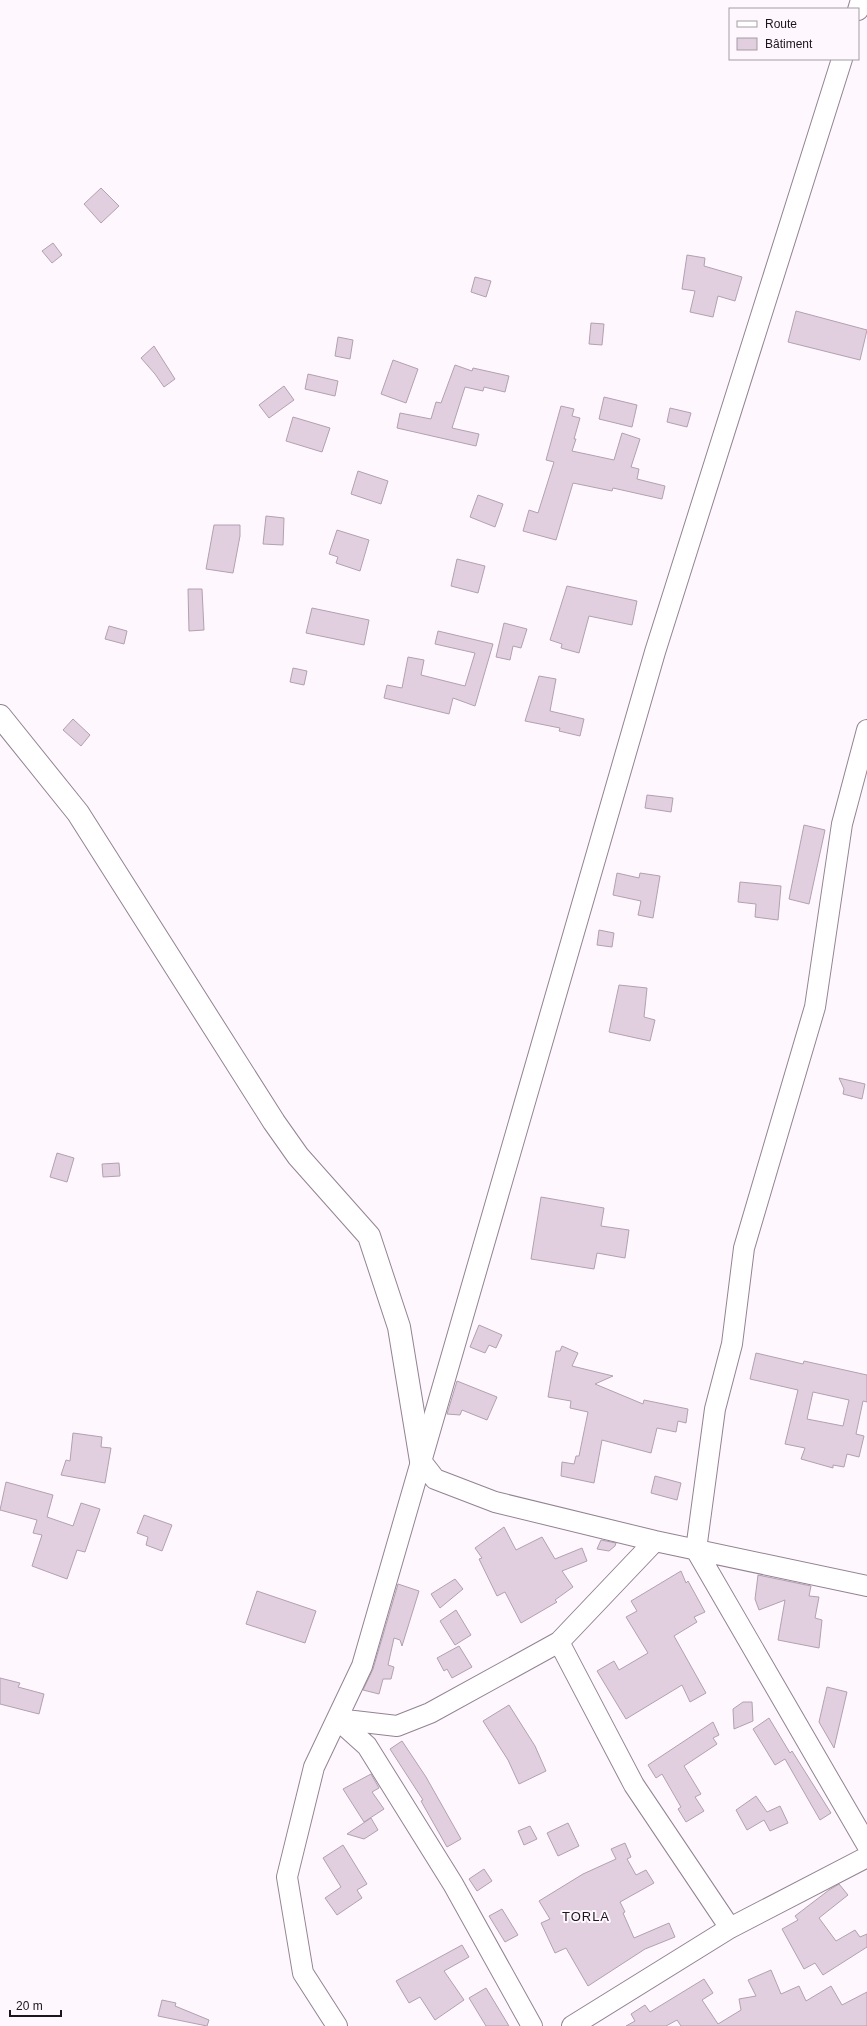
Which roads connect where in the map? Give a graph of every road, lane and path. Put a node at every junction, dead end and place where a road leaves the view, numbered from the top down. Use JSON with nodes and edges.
{"nodes":[{"id":1,"x":842,"y":60,"type":"edge"},
{"id":2,"x":0,"y":716,"type":"edge"},
{"id":3,"x":867,"y":730,"type":"edge"},
{"id":4,"x":421,"y":1461,"type":"junction"},
{"id":5,"x":655,"y":1541,"type":"junction"},
{"id":6,"x":696,"y":1550,"type":"junction"},
{"id":7,"x":867,"y":1586,"type":"edge"},
{"id":8,"x":559,"y":1642,"type":"junction"},
{"id":9,"x":337,"y":1719,"type":"junction"},
{"id":10,"x":867,"y":1845,"type":"edge"},
{"id":11,"x":867,"y":1857,"type":"edge"},
{"id":12,"x":730,"y":1928,"type":"junction"},
{"id":13,"x":337,"y":2026,"type":"edge"},
{"id":14,"x":532,"y":2026,"type":"edge"},
{"id":15,"x":572,"y":2026,"type":"edge"}],
"edges":[{"from":1,"to":4,"type":"street"},
{"from":2,"to":4,"type":"street"},
{"from":3,"to":6,"type":"street"},
{"from":4,"to":5,"type":"street"},
{"from":4,"to":9,"type":"street"},
{"from":5,"to":6,"type":"street"},
{"from":5,"to":8,"type":"street"},
{"from":6,"to":7,"type":"street"},
{"from":6,"to":10,"type":"street"},
{"from":8,"to":9,"type":"street"},
{"from":8,"to":12,"type":"street"},
{"from":9,"to":13,"type":"street"},
{"from":9,"to":14,"type":"street"},
{"from":11,"to":12,"type":"street"},
{"from":12,"to":15,"type":"street"}]}
